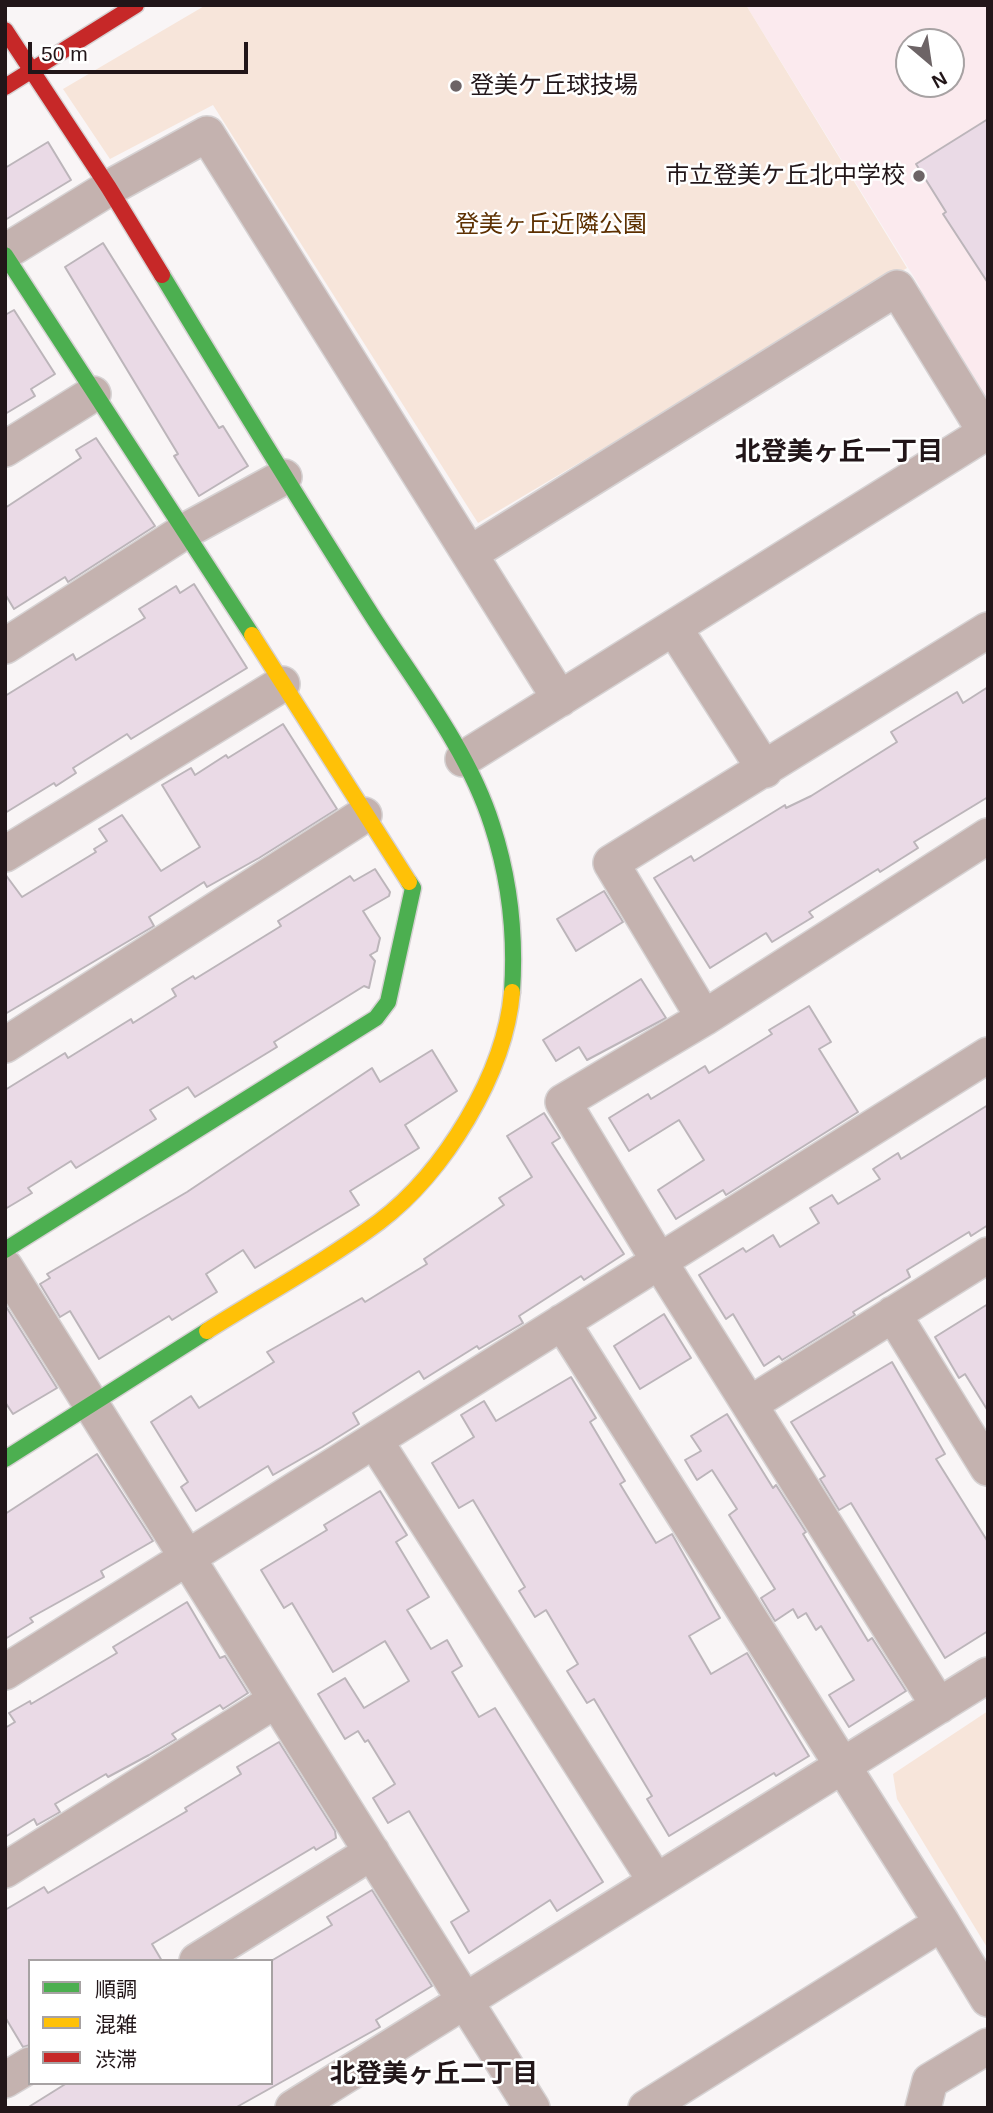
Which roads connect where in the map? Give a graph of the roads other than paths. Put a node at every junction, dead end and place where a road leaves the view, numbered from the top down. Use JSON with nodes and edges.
{"nodes":[{"id":1,"x":136,"y":5,"type":"edge"},
{"id":2,"x":5,"y":30,"type":"edge"},
{"id":3,"x":31,"y":71,"type":"junction"},
{"id":4,"x":5,"y":88,"type":"edge"},
{"id":5,"x":109,"y":188,"type":"junction"},
{"id":6,"x":5,"y":254,"type":"edge"},
{"id":7,"x":93,"y":394,"type":"junction"},
{"id":8,"x":987,"y":434,"type":"edge"},
{"id":9,"x":5,"y":449,"type":"edge"},
{"id":10,"x":284,"y":477,"type":"junction"},
{"id":11,"x":186,"y":531,"type":"junction"},
{"id":12,"x":471,"y":553,"type":"junction"},
{"id":13,"x":674,"y":628,"type":"junction"},
{"id":14,"x":988,"y":630,"type":"edge"},
{"id":15,"x":5,"y":646,"type":"edge"},
{"id":16,"x":282,"y":684,"type":"junction"},
{"id":17,"x":560,"y":699,"type":"junction"},
{"id":18,"x":463,"y":759,"type":"junction"},
{"id":19,"x":765,"y":770,"type":"junction"},
{"id":20,"x":364,"y":816,"type":"junction"},
{"id":21,"x":988,"y":836,"type":"edge"},
{"id":22,"x":5,"y":854,"type":"edge"},
{"id":23,"x":704,"y":1018,"type":"junction"},
{"id":24,"x":5,"y":1045,"type":"edge"},
{"id":25,"x":988,"y":1055,"type":"edge"},
{"id":26,"x":5,"y":1250,"type":"edge"},
{"id":27,"x":988,"y":1255,"type":"edge"},
{"id":28,"x":659,"y":1261,"type":"junction"},
{"id":29,"x":5,"y":1266,"type":"edge"},
{"id":30,"x":893,"y":1314,"type":"junction"},
{"id":31,"x":562,"y":1322,"type":"junction"},
{"id":32,"x":93,"y":1404,"type":"junction"},
{"id":33,"x":750,"y":1404,"type":"junction"},
{"id":34,"x":374,"y":1441,"type":"junction"},
{"id":35,"x":5,"y":1459,"type":"edge"},
{"id":36,"x":988,"y":1468,"type":"edge"},
{"id":37,"x":188,"y":1558,"type":"junction"},
{"id":38,"x":5,"y":1672,"type":"edge"},
{"id":39,"x":988,"y":1675,"type":"edge"},
{"id":40,"x":276,"y":1700,"type":"junction"},
{"id":41,"x":939,"y":1706,"type":"junction"},
{"id":42,"x":842,"y":1764,"type":"junction"},
{"id":43,"x":372,"y":1852,"type":"junction"},
{"id":44,"x":5,"y":1870,"type":"edge"},
{"id":45,"x":655,"y":1880,"type":"junction"},
{"id":46,"x":942,"y":1923,"type":"junction"},
{"id":47,"x":200,"y":1959,"type":"edge"},
{"id":48,"x":988,"y":1999,"type":"edge"},
{"id":49,"x":466,"y":2000,"type":"junction"},
{"id":50,"x":988,"y":2046,"type":"edge"},
{"id":51,"x":28,"y":2066,"type":"edge"},
{"id":52,"x":5,"y":2080,"type":"edge"},
{"id":53,"x":293,"y":2108,"type":"edge"},
{"id":54,"x":532,"y":2108,"type":"edge"},
{"id":55,"x":646,"y":2108,"type":"edge"},
{"id":56,"x":923,"y":2108,"type":"edge"}],
"edges":[{"from":1,"to":3,"type":"street"},
{"from":2,"to":3,"type":"street"},
{"from":3,"to":4,"type":"street"},
{"from":3,"to":5,"type":"street"},
{"from":5,"to":6,"type":"street"},
{"from":5,"to":10,"type":"street"},
{"from":5,"to":12,"type":"street"},
{"from":6,"to":7,"type":"street"},
{"from":7,"to":9,"type":"street"},
{"from":7,"to":11,"type":"street"},
{"from":8,"to":12,"type":"street"},
{"from":8,"to":13,"type":"street"},
{"from":10,"to":11,"type":"street"},
{"from":10,"to":18,"type":"street"},
{"from":11,"to":15,"type":"street"},
{"from":11,"to":16,"type":"street"},
{"from":12,"to":17,"type":"street"},
{"from":13,"to":17,"type":"street"},
{"from":13,"to":19,"type":"street"},
{"from":14,"to":19,"type":"street"},
{"from":16,"to":20,"type":"street"},
{"from":16,"to":22,"type":"street"},
{"from":17,"to":18,"type":"street"},
{"from":18,"to":32,"type":"street"},
{"from":19,"to":23,"type":"street"},
{"from":20,"to":24,"type":"street"},
{"from":20,"to":26,"type":"street"},
{"from":21,"to":23,"type":"street"},
{"from":23,"to":28,"type":"street"},
{"from":25,"to":28,"type":"street"},
{"from":27,"to":30,"type":"street"},
{"from":28,"to":31,"type":"street"},
{"from":28,"to":33,"type":"street"},
{"from":29,"to":32,"type":"street"},
{"from":30,"to":33,"type":"street"},
{"from":30,"to":36,"type":"street"},
{"from":31,"to":34,"type":"street"},
{"from":31,"to":42,"type":"street"},
{"from":32,"to":35,"type":"street"},
{"from":32,"to":37,"type":"street"},
{"from":33,"to":41,"type":"street"},
{"from":34,"to":37,"type":"street"},
{"from":34,"to":45,"type":"street"},
{"from":37,"to":38,"type":"street"},
{"from":37,"to":40,"type":"street"},
{"from":39,"to":41,"type":"street"},
{"from":40,"to":43,"type":"street"},
{"from":40,"to":44,"type":"street"},
{"from":41,"to":42,"type":"street"},
{"from":42,"to":45,"type":"street"},
{"from":42,"to":46,"type":"street"},
{"from":43,"to":47,"type":"street"},
{"from":43,"to":49,"type":"street"},
{"from":45,"to":49,"type":"street"},
{"from":46,"to":48,"type":"street"},
{"from":46,"to":55,"type":"street"},
{"from":49,"to":53,"type":"street"},
{"from":49,"to":54,"type":"street"},
{"from":50,"to":56,"type":"street"},
{"from":51,"to":52,"type":"street"}]}
